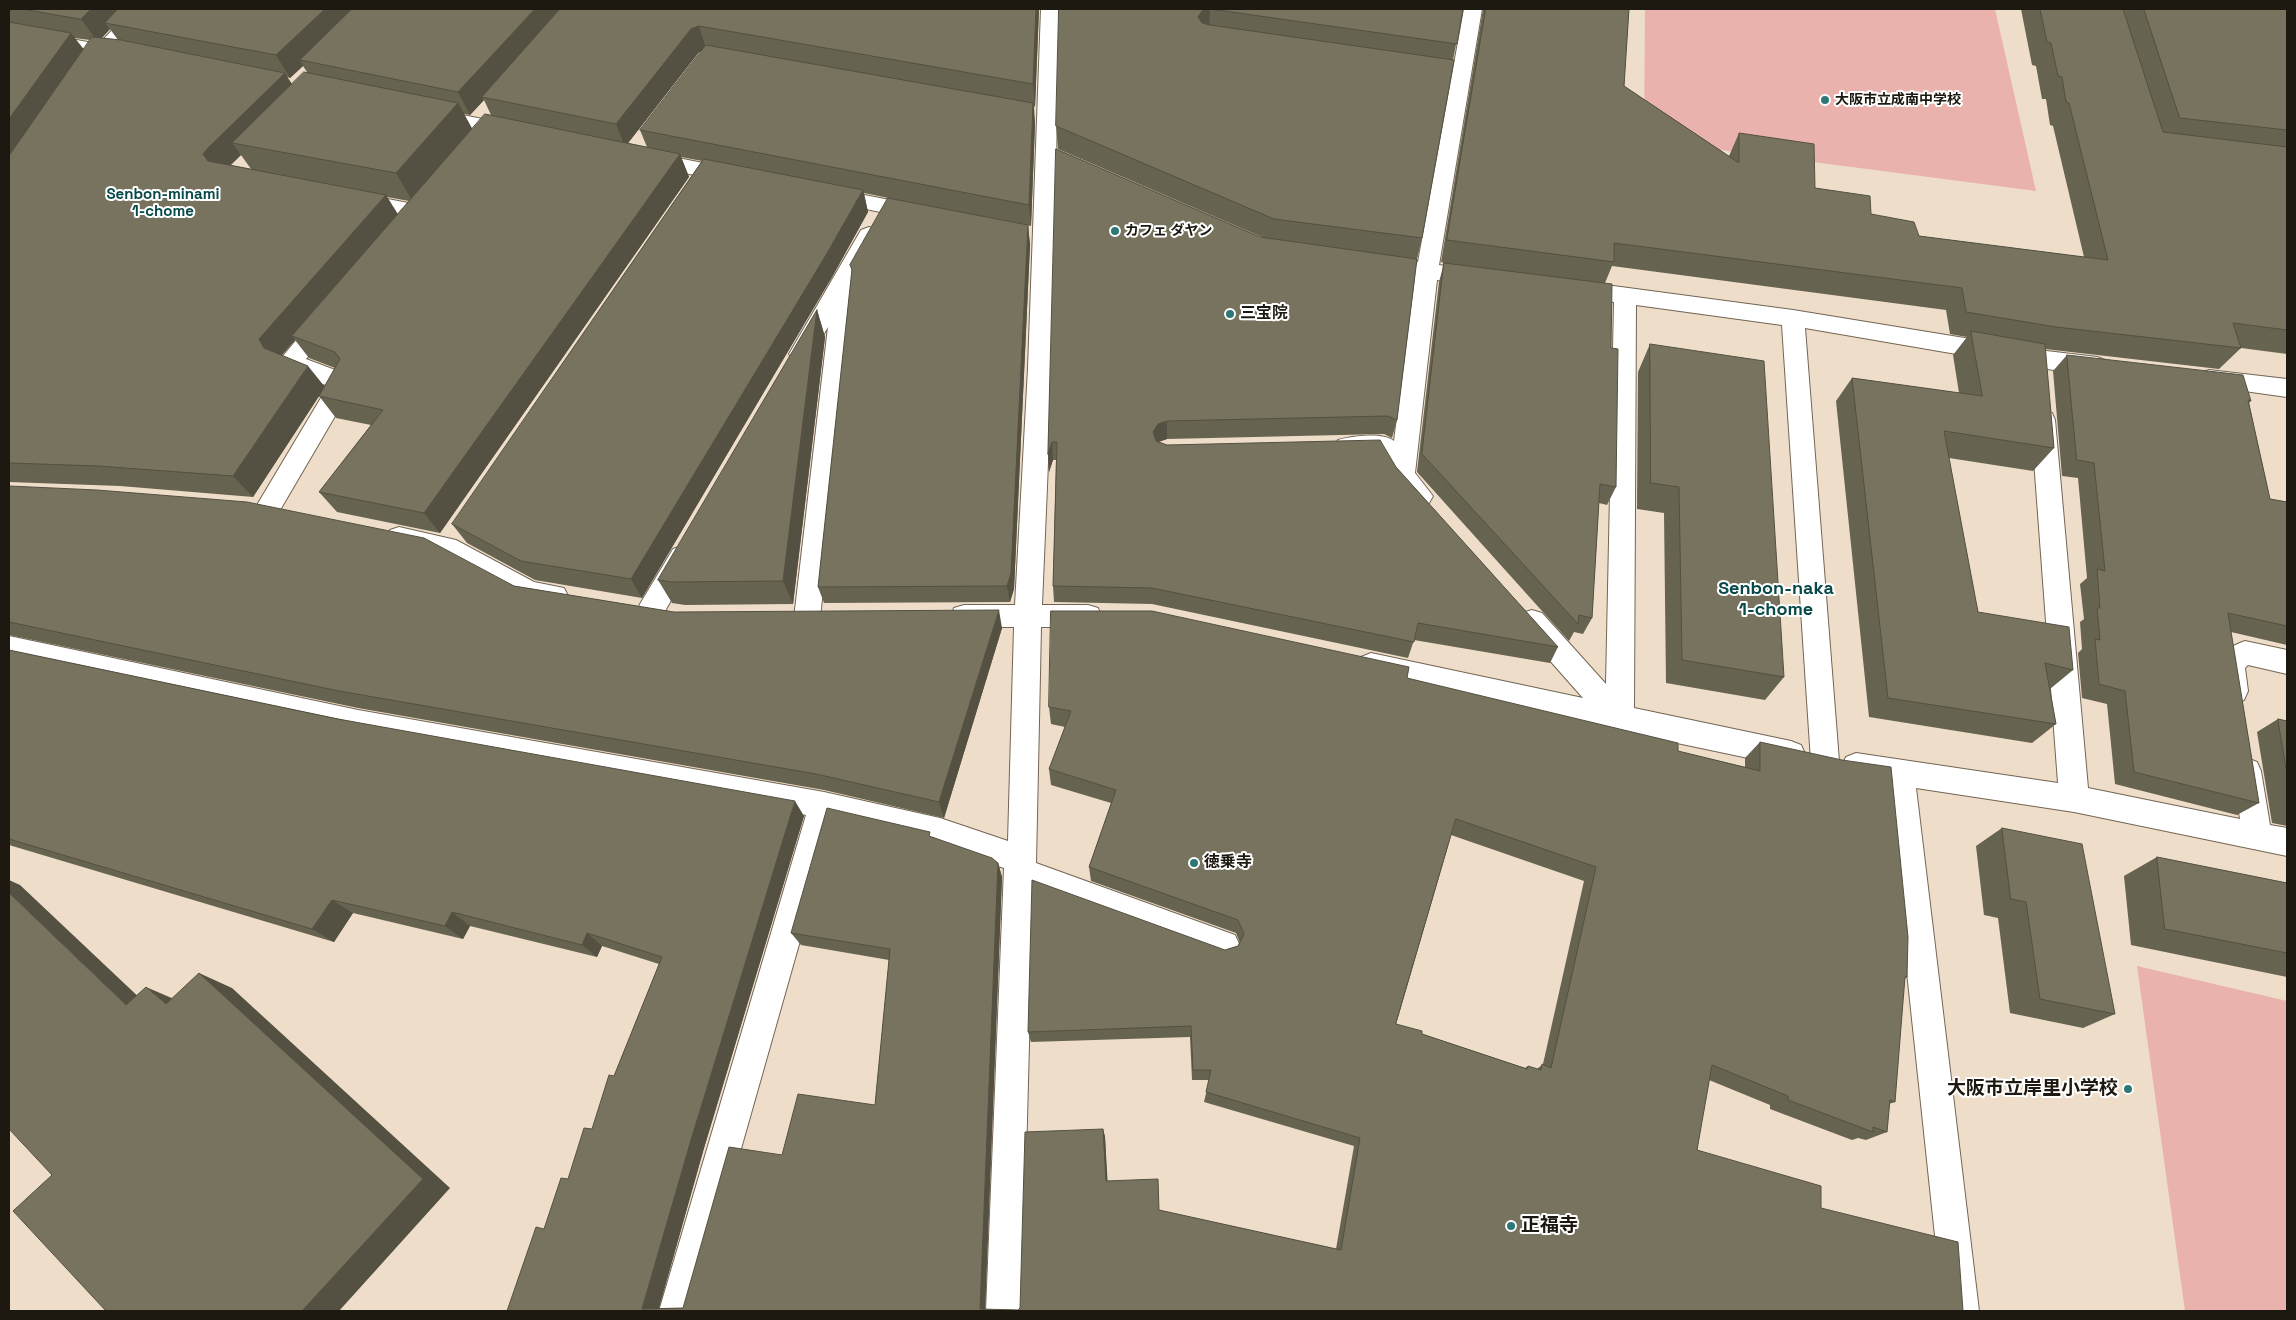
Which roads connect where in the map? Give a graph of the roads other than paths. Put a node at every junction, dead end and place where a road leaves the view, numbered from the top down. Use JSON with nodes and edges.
{"nodes":[{"id":1,"x":142,"y":9,"type":"edge"},
{"id":2,"x":1049,"y":9,"type":"edge"},
{"id":3,"x":1473,"y":9,"type":"edge"},
{"id":4,"x":9,"y":34,"type":"edge"},
{"id":5,"x":129,"y":54,"type":"edge"},
{"id":6,"x":98,"y":59,"type":"junction"},
{"id":7,"x":411,"y":111,"type":"edge"},
{"id":8,"x":486,"y":121,"type":"junction"},
{"id":9,"x":529,"y":135,"type":"edge"},
{"id":10,"x":643,"y":141,"type":"edge"},
{"id":11,"x":473,"y":148,"type":"edge"},
{"id":12,"x":753,"y":180,"type":"edge"},
{"id":13,"x":809,"y":192,"type":"edge"},
{"id":14,"x":340,"y":197,"type":"edge"},
{"id":15,"x":885,"y":206,"type":"junction"},
{"id":16,"x":418,"y":212,"type":"edge"},
{"id":17,"x":941,"y":217,"type":"edge"},
{"id":18,"x":1362,"y":263,"type":"edge"},
{"id":19,"x":1427,"y":272,"type":"junction"},
{"id":20,"x":845,"y":279,"type":"junction"},
{"id":21,"x":1496,"y":280,"type":"edge"},
{"id":22,"x":1556,"y":287,"type":"edge"},
{"id":23,"x":1625,"y":295,"type":"junction"},
{"id":24,"x":341,"y":302,"type":"edge"},
{"id":25,"x":1793,"y":318,"type":"junction"},
{"id":26,"x":2115,"y":368,"type":"edge"},
{"id":27,"x":790,"y":373,"type":"edge"},
{"id":28,"x":2192,"y":377,"type":"edge"},
{"id":29,"x":2040,"y":379,"type":"junction"},
{"id":30,"x":2287,"y":388,"type":"edge"},
{"id":31,"x":1325,"y":447,"type":"edge"},
{"id":32,"x":1402,"y":476,"type":"junction"},
{"id":33,"x":237,"y":507,"type":"edge"},
{"id":34,"x":267,"y":510,"type":"junction"},
{"id":35,"x":1435,"y":513,"type":"edge"},
{"id":36,"x":295,"y":516,"type":"edge"},
{"id":37,"x":371,"y":531,"type":"edge"},
{"id":38,"x":695,"y":535,"type":"edge"},
{"id":39,"x":581,"y":600,"type":"edge"},
{"id":40,"x":1514,"y":601,"type":"edge"},
{"id":41,"x":1028,"y":615,"type":"junction"},
{"id":42,"x":942,"y":616,"type":"edge"},
{"id":43,"x":676,"y":617,"type":"edge"},
{"id":44,"x":836,"y":617,"type":"edge"},
{"id":45,"x":1114,"y":617,"type":"edge"},
{"id":46,"x":779,"y":618,"type":"edge"},
{"id":47,"x":807,"y":618,"type":"junction"},
{"id":48,"x":9,"y":648,"type":"edge"},
{"id":49,"x":1347,"y":659,"type":"edge"},
{"id":50,"x":2287,"y":662,"type":"edge"},
{"id":51,"x":1620,"y":718,"type":"junction"},
{"id":52,"x":2239,"y":721,"type":"edge"},
{"id":53,"x":2243,"y":750,"type":"edge"},
{"id":54,"x":1825,"y":761,"type":"junction"},
{"id":55,"x":1900,"y":772,"type":"junction"},
{"id":56,"x":2074,"y":799,"type":"junction"},
{"id":57,"x":824,"y":805,"type":"junction"},
{"id":58,"x":2257,"y":836,"type":"junction"},
{"id":59,"x":2287,"y":842,"type":"edge"},
{"id":60,"x":1020,"y":866,"type":"junction"},
{"id":61,"x":1224,"y":946,"type":"dead end"},
{"id":62,"x":677,"y":1311,"type":"edge"},
{"id":63,"x":1004,"y":1311,"type":"edge"},
{"id":64,"x":1962,"y":1311,"type":"edge"}],
"edges":[{"from":1,"to":6,"type":"street"},
{"from":2,"to":41,"type":"street"},
{"from":3,"to":19,"type":"street"},
{"from":4,"to":6,"type":"street"},
{"from":5,"to":6,"type":"street"},
{"from":7,"to":8,"type":"street"},
{"from":8,"to":9,"type":"street"},
{"from":8,"to":11,"type":"street"},
{"from":10,"to":12,"type":"street"},
{"from":13,"to":15,"type":"street"},
{"from":14,"to":16,"type":"street"},
{"from":15,"to":17,"type":"street"},
{"from":15,"to":20,"type":"street"},
{"from":18,"to":19,"type":"street"},
{"from":19,"to":21,"type":"street"},
{"from":19,"to":32,"type":"street"},
{"from":20,"to":27,"type":"street"},
{"from":20,"to":47,"type":"street"},
{"from":22,"to":23,"type":"street"},
{"from":23,"to":25,"type":"street"},
{"from":23,"to":51,"type":"street"},
{"from":24,"to":34,"type":"street"},
{"from":25,"to":29,"type":"street"},
{"from":25,"to":54,"type":"street"},
{"from":26,"to":29,"type":"street"},
{"from":28,"to":30,"type":"street"},
{"from":29,"to":56,"type":"street"},
{"from":31,"to":32,"type":"street"},
{"from":32,"to":35,"type":"street"},
{"from":33,"to":34,"type":"street"},
{"from":34,"to":36,"type":"street"},
{"from":37,"to":39,"type":"street"},
{"from":38,"to":43,"type":"street"},
{"from":40,"to":51,"type":"street"},
{"from":41,"to":42,"type":"street"},
{"from":41,"to":45,"type":"street"},
{"from":41,"to":60,"type":"street"},
{"from":44,"to":47,"type":"street"},
{"from":46,"to":47,"type":"street"},
{"from":48,"to":57,"type":"street"},
{"from":49,"to":51,"type":"street"},
{"from":50,"to":52,"type":"street"},
{"from":51,"to":54,"type":"street"},
{"from":53,"to":58,"type":"street"},
{"from":54,"to":55,"type":"street"},
{"from":55,"to":56,"type":"street"},
{"from":55,"to":64,"type":"street"},
{"from":56,"to":58,"type":"street"},
{"from":57,"to":60,"type":"street"},
{"from":57,"to":62,"type":"street"},
{"from":58,"to":59,"type":"street"},
{"from":60,"to":61,"type":"street"},
{"from":60,"to":63,"type":"street"}]}
